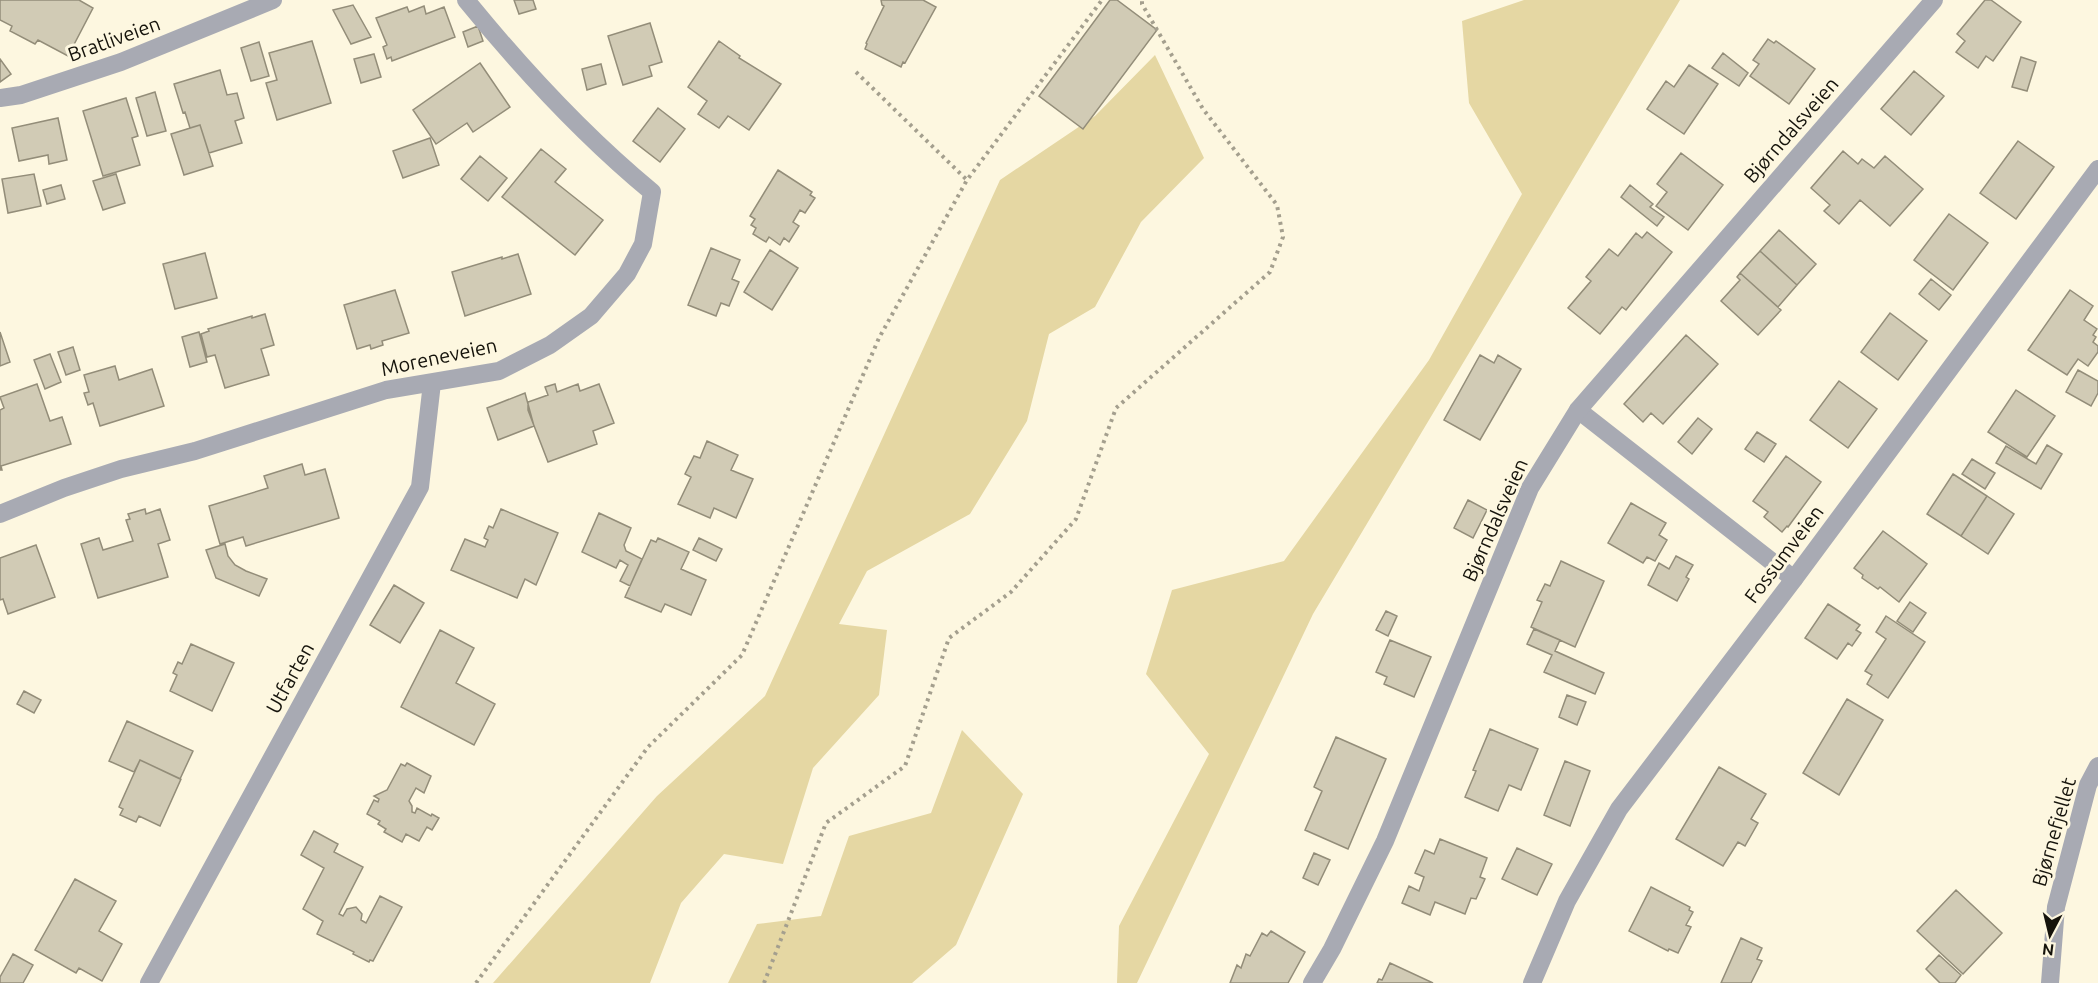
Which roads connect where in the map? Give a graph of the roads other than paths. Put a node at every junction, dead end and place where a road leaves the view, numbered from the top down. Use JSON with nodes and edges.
{"nodes":[{"id":1,"x":273,"y":0,"type":"edge"},
{"id":2,"x":466,"y":0,"type":"edge"},
{"id":3,"x":1934,"y":0,"type":"edge"},
{"id":4,"x":0,"y":98,"type":"edge"},
{"id":5,"x":2098,"y":169,"type":"edge"},
{"id":6,"x":432,"y":383,"type":"junction"},
{"id":7,"x":1578,"y":410,"type":"junction"},
{"id":8,"x":0,"y":514,"type":"edge"},
{"id":9,"x":1794,"y":579,"type":"junction"},
{"id":10,"x":2098,"y":766,"type":"edge"},
{"id":11,"x":149,"y":983,"type":"edge"},
{"id":12,"x":1312,"y":983,"type":"edge"},
{"id":13,"x":1532,"y":983,"type":"edge"},
{"id":14,"x":2050,"y":983,"type":"edge"}],
"edges":[{"from":1,"to":4,"type":"street","name":"Bratliveien"},
{"from":2,"to":6,"type":"street","name":"Moreneveien"},
{"from":3,"to":7,"type":"street","name":"Bjørndalsveien"},
{"from":5,"to":9,"type":"street","name":"Fossumveien"},
{"from":6,"to":8,"type":"street","name":"Moreneveien"},
{"from":6,"to":11,"type":"street","name":"Utfarten"},
{"from":7,"to":9,"type":"street"},
{"from":7,"to":12,"type":"street","name":"Bjørndalsveien"},
{"from":9,"to":13,"type":"street","name":"Fossumveien"},
{"from":10,"to":14,"type":"street","name":"Bjørnefjellet"}]}
